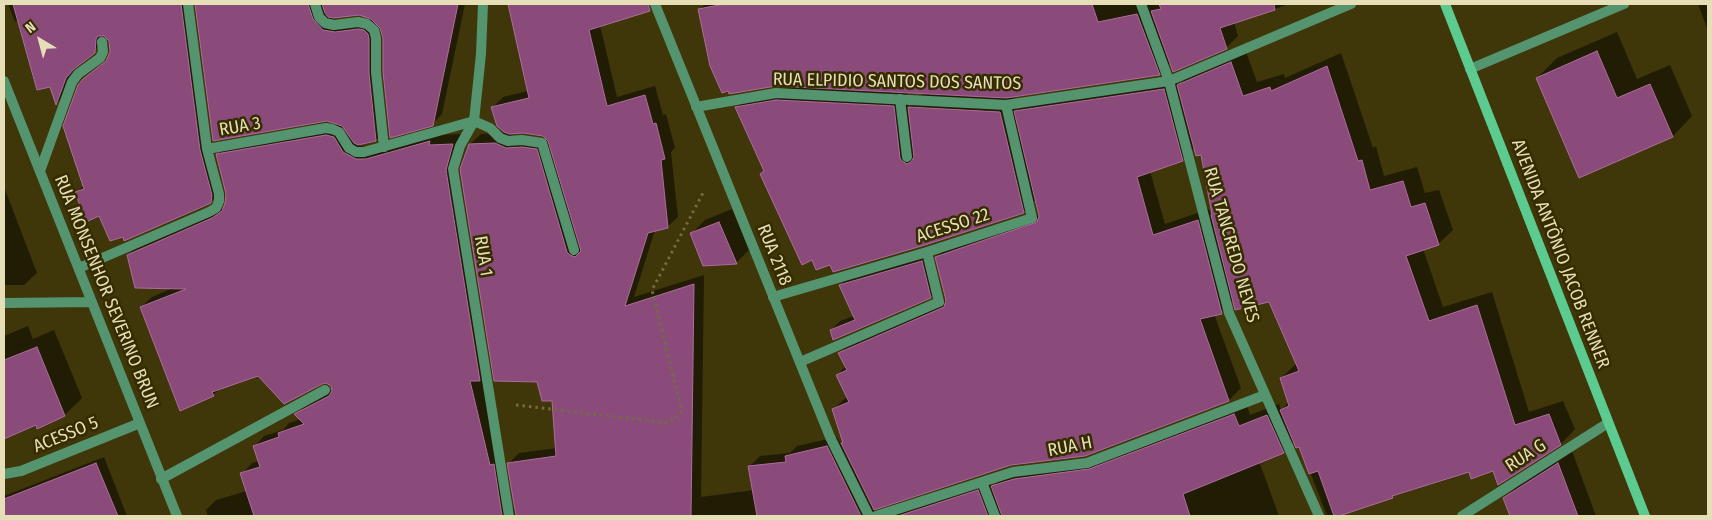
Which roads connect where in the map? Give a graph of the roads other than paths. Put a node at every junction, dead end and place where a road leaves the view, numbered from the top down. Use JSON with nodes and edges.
{"nodes":[{"id":1,"x":188,"y":4,"type":"edge"},
{"id":2,"x":315,"y":4,"type":"edge"},
{"id":3,"x":483,"y":4,"type":"edge"},
{"id":4,"x":655,"y":4,"type":"edge"},
{"id":5,"x":1141,"y":4,"type":"edge"},
{"id":6,"x":1351,"y":4,"type":"edge"},
{"id":7,"x":1445,"y":4,"type":"edge"},
{"id":8,"x":1624,"y":4,"type":"edge"},
{"id":9,"x":102,"y":42,"type":"dead end"},
{"id":10,"x":1470,"y":68,"type":"junction"},
{"id":11,"x":1169,"y":81,"type":"junction"},
{"id":12,"x":4,"y":83,"type":"edge"},
{"id":13,"x":900,"y":99,"type":"junction"},
{"id":14,"x":1006,"y":105,"type":"junction"},
{"id":15,"x":696,"y":106,"type":"junction"},
{"id":16,"x":474,"y":121,"type":"junction"},
{"id":17,"x":384,"y":146,"type":"junction"},
{"id":18,"x":208,"y":149,"type":"junction"},
{"id":19,"x":907,"y":157,"type":"dead end"},
{"id":20,"x":40,"y":171,"type":"junction"},
{"id":21,"x":574,"y":250,"type":"dead end"},
{"id":22,"x":927,"y":252,"type":"junction"},
{"id":23,"x":79,"y":268,"type":"junction"},
{"id":24,"x":773,"y":297,"type":"junction"},
{"id":25,"x":92,"y":302,"type":"junction"},
{"id":26,"x":4,"y":303,"type":"edge"},
{"id":27,"x":800,"y":362,"type":"junction"},
{"id":28,"x":325,"y":390,"type":"dead end"},
{"id":29,"x":1266,"y":395,"type":"junction"},
{"id":30,"x":1608,"y":422,"type":"junction"},
{"id":31,"x":140,"y":423,"type":"junction"},
{"id":32,"x":4,"y":474,"type":"edge"},
{"id":33,"x":161,"y":479,"type":"junction"},
{"id":34,"x":982,"y":482,"type":"junction"},
{"id":35,"x":177,"y":516,"type":"edge"},
{"id":36,"x":509,"y":516,"type":"edge"},
{"id":37,"x":869,"y":516,"type":"edge"},
{"id":38,"x":876,"y":516,"type":"edge"},
{"id":39,"x":994,"y":516,"type":"edge"},
{"id":40,"x":1319,"y":516,"type":"edge"},
{"id":41,"x":1462,"y":516,"type":"edge"},
{"id":42,"x":1645,"y":516,"type":"edge"}],
"edges":[{"from":1,"to":18,"type":"street"},
{"from":2,"to":17,"type":"street"},
{"from":3,"to":16,"type":"street","name":"RUA 1"},
{"from":4,"to":15,"type":"street","name":"RUA 2118"},
{"from":5,"to":11,"type":"street","name":"RUA TANCREDO NEVES"},
{"from":6,"to":11,"type":"street","name":"RUA ELPIDIO SANTOS DOS SANTOS"},
{"from":7,"to":10,"type":"main road","name":"AVENIDA ANTÔNIO JACOB RENNER"},
{"from":8,"to":10,"type":"street"},
{"from":9,"to":20,"type":"street"},
{"from":10,"to":30,"type":"main road","name":"AVENIDA ANTÔNIO JACOB RENNER"},
{"from":11,"to":14,"type":"street","name":"RUA ELPIDIO SANTOS DOS SANTOS"},
{"from":11,"to":29,"type":"street","name":"RUA TANCREDO NEVES"},
{"from":12,"to":20,"type":"street","name":"RUA MONSENHOR SEVERINO BRUN"},
{"from":13,"to":14,"type":"street","name":"RUA ELPIDIO SANTOS DOS SANTOS"},
{"from":13,"to":15,"type":"street","name":"RUA ELPIDIO SANTOS DOS SANTOS"},
{"from":13,"to":19,"type":"street"},
{"from":14,"to":22,"type":"street","name":"ACESSO 22"},
{"from":15,"to":24,"type":"street","name":"RUA 2118"},
{"from":16,"to":17,"type":"street","name":"RUA 3"},
{"from":16,"to":21,"type":"street"},
{"from":16,"to":36,"type":"street","name":"RUA 1"},
{"from":17,"to":18,"type":"street","name":"RUA 3"},
{"from":18,"to":23,"type":"street","name":"RUA 3"},
{"from":20,"to":23,"type":"street","name":"RUA MONSENHOR SEVERINO BRUN"},
{"from":22,"to":24,"type":"street","name":"ACESSO 22"},
{"from":22,"to":27,"type":"street"},
{"from":23,"to":25,"type":"street","name":"RUA MONSENHOR SEVERINO BRUN"},
{"from":24,"to":27,"type":"street","name":"RUA 2118"},
{"from":25,"to":26,"type":"street"},
{"from":25,"to":31,"type":"street","name":"RUA MONSENHOR SEVERINO BRUN"},
{"from":27,"to":37,"type":"street","name":"RUA 2118"},
{"from":28,"to":33,"type":"street"},
{"from":29,"to":34,"type":"street","name":"RUA H"},
{"from":29,"to":40,"type":"street","name":"RUA TANCREDO NEVES"},
{"from":30,"to":41,"type":"street","name":"RUA G"},
{"from":30,"to":42,"type":"main road","name":"AVENIDA ANTÔNIO JACOB RENNER"},
{"from":31,"to":32,"type":"street","name":"ACESSO 5"},
{"from":31,"to":33,"type":"street","name":"RUA MONSENHOR SEVERINO BRUN"},
{"from":33,"to":35,"type":"street","name":"RUA MONSENHOR SEVERINO BRUN"},
{"from":34,"to":38,"type":"street","name":"RUA H"},
{"from":34,"to":39,"type":"street"}]}
